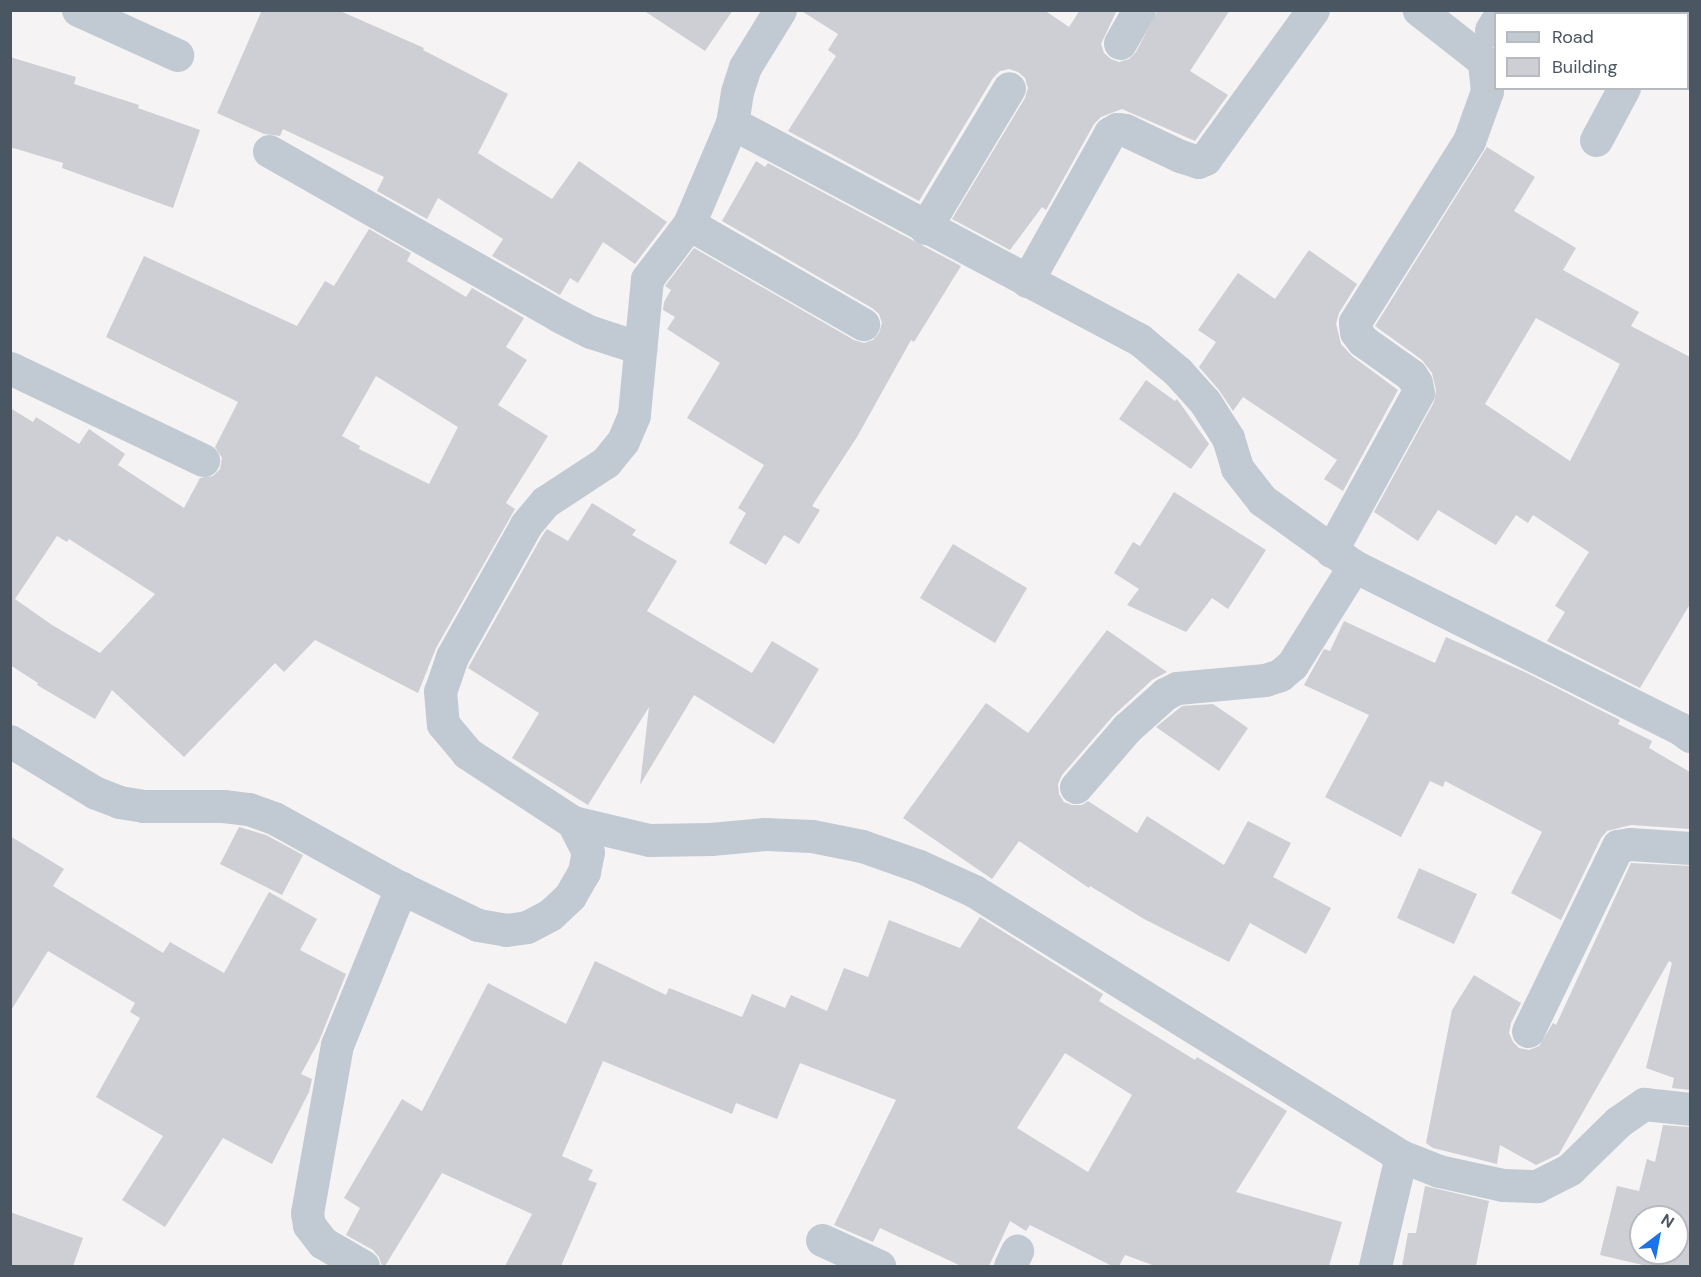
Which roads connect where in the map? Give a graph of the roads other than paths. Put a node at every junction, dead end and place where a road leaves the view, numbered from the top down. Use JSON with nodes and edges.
{"nodes":[{"id":1,"x":78,"y":10,"type":"edge"},
{"id":2,"x":780,"y":10,"type":"edge"},
{"id":3,"x":1138,"y":10,"type":"edge"},
{"id":4,"x":1313,"y":10,"type":"edge"},
{"id":5,"x":1419,"y":10,"type":"edge"},
{"id":6,"x":1120,"y":43,"type":"dead end"},
{"id":7,"x":177,"y":55,"type":"dead end"},
{"id":8,"x":1009,"y":88,"type":"dead end"},
{"id":9,"x":1623,"y":90,"type":"edge"},
{"id":10,"x":732,"y":123,"type":"junction"},
{"id":11,"x":1596,"y":140,"type":"dead end"},
{"id":12,"x":269,"y":151,"type":"dead end"},
{"id":13,"x":689,"y":224,"type":"junction"},
{"id":14,"x":926,"y":228,"type":"junction"},
{"id":15,"x":1027,"y":281,"type":"junction"},
{"id":16,"x":863,"y":324,"type":"dead end"},
{"id":17,"x":640,"y":348,"type":"junction"},
{"id":18,"x":10,"y":368,"type":"edge"},
{"id":19,"x":203,"y":460,"type":"dead end"},
{"id":20,"x":1342,"y":558,"type":"junction"},
{"id":21,"x":1690,"y":736,"type":"edge"},
{"id":22,"x":10,"y":741,"type":"edge"},
{"id":23,"x":1076,"y":787,"type":"dead end"},
{"id":24,"x":573,"y":822,"type":"junction"},
{"id":25,"x":1690,"y":848,"type":"edge"},
{"id":26,"x":402,"y":888,"type":"junction"},
{"id":27,"x":1528,"y":1031,"type":"dead end"},
{"id":28,"x":1690,"y":1109,"type":"edge"},
{"id":29,"x":1401,"y":1156,"type":"junction"},
{"id":30,"x":822,"y":1240,"type":"dead end"},
{"id":31,"x":363,"y":1266,"type":"edge"},
{"id":32,"x":879,"y":1266,"type":"edge"},
{"id":33,"x":1375,"y":1266,"type":"edge"}],
"edges":[{"from":1,"to":7,"type":"street"},
{"from":2,"to":10,"type":"street"},
{"from":3,"to":6,"type":"street"},
{"from":4,"to":15,"type":"street"},
{"from":5,"to":20,"type":"street"},
{"from":8,"to":14,"type":"street"},
{"from":9,"to":11,"type":"street"},
{"from":10,"to":13,"type":"street"},
{"from":10,"to":14,"type":"street"},
{"from":12,"to":17,"type":"street"},
{"from":13,"to":16,"type":"street"},
{"from":13,"to":17,"type":"street"},
{"from":14,"to":15,"type":"street"},
{"from":15,"to":20,"type":"street"},
{"from":17,"to":24,"type":"street"},
{"from":18,"to":19,"type":"street"},
{"from":20,"to":21,"type":"street"},
{"from":20,"to":23,"type":"street"},
{"from":22,"to":26,"type":"street"},
{"from":24,"to":26,"type":"street"},
{"from":24,"to":29,"type":"street"},
{"from":25,"to":27,"type":"street"},
{"from":26,"to":31,"type":"street"},
{"from":28,"to":29,"type":"street"},
{"from":29,"to":33,"type":"street"},
{"from":30,"to":32,"type":"street"}]}
